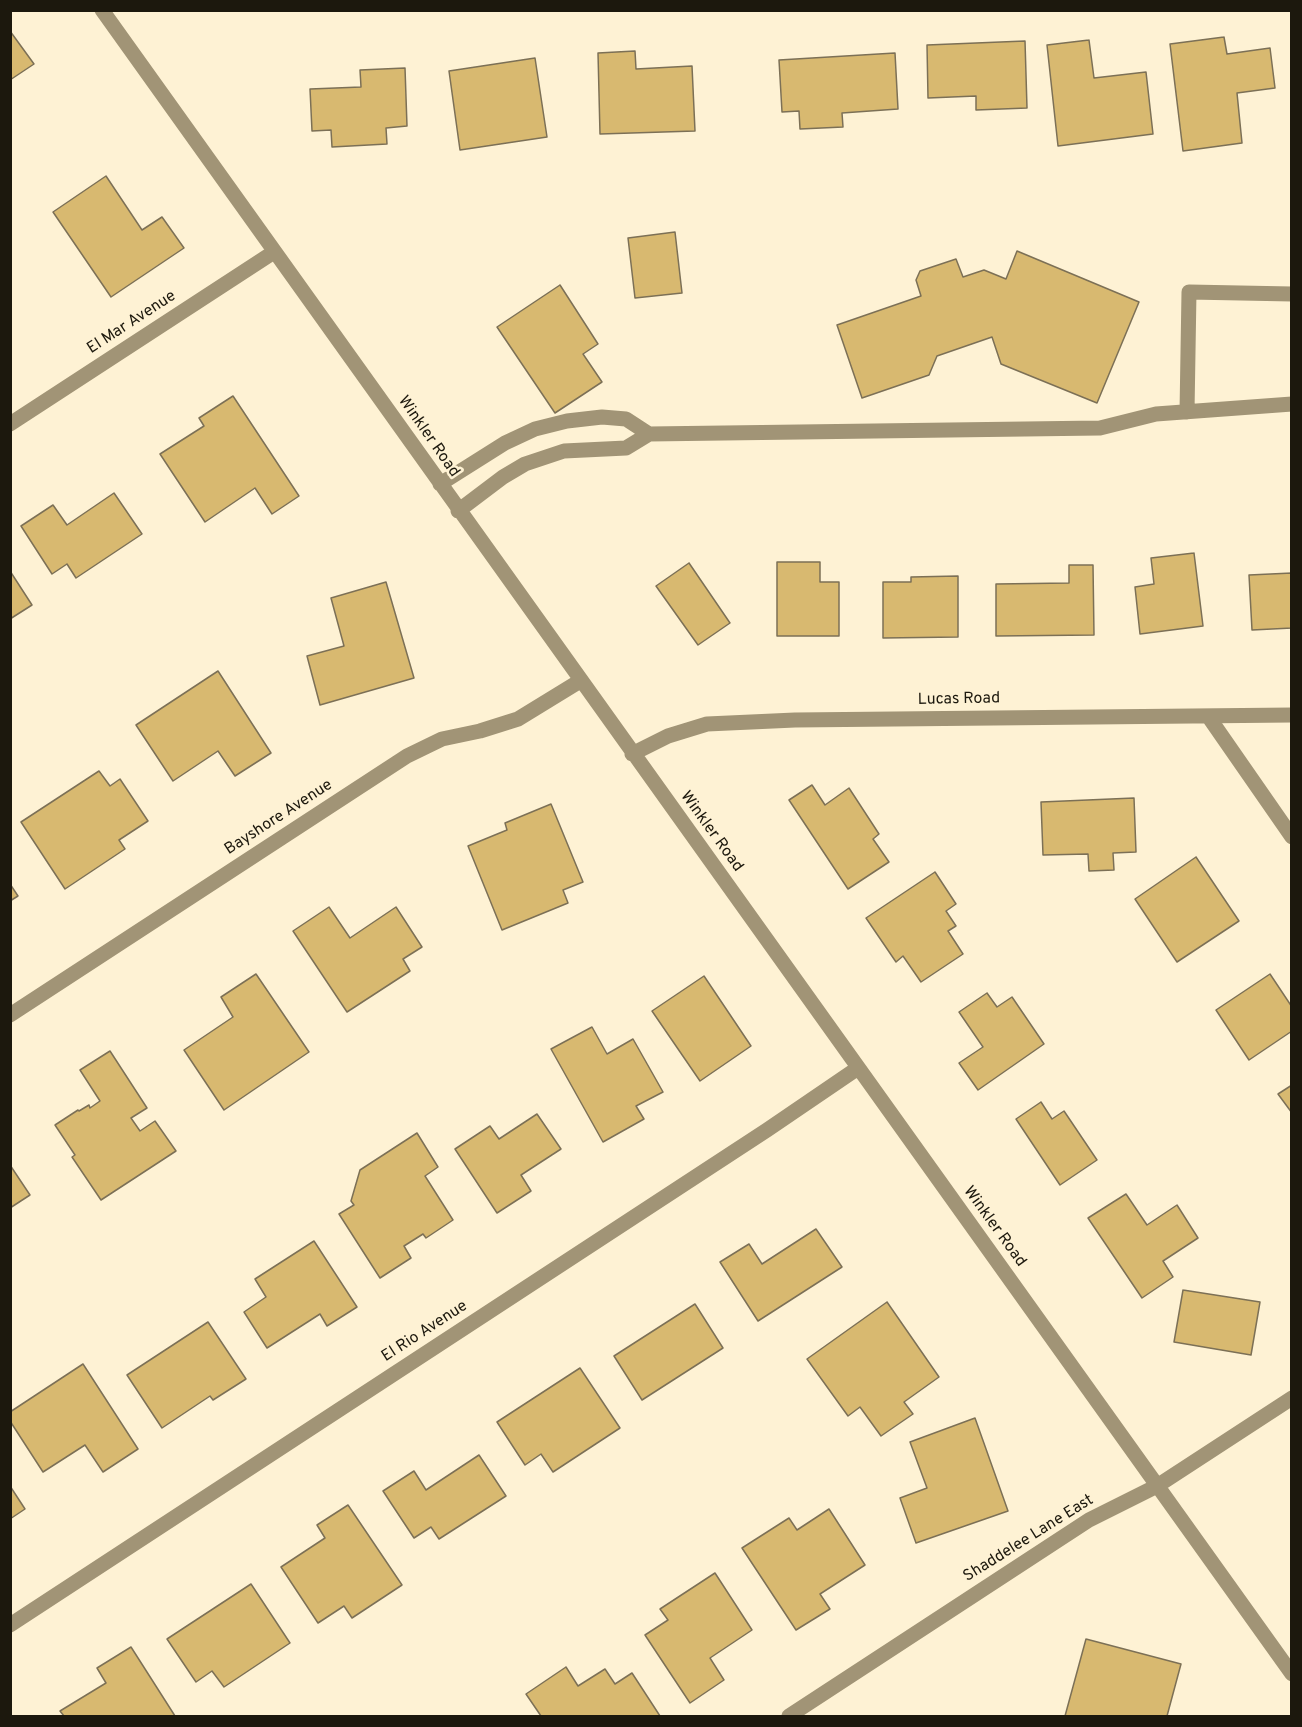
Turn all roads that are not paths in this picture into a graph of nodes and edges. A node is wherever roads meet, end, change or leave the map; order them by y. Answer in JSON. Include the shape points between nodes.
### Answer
{"nodes":[{"id":1,"x":102,"y":10,"type":"edge"},
{"id":2,"x":274,"y":252,"type":"junction"},
{"id":3,"x":1292,"y":294,"type":"edge"},
{"id":4,"x":1292,"y":404,"type":"edge"},
{"id":5,"x":1187,"y":412,"type":"junction"},
{"id":6,"x":10,"y":424,"type":"edge"},
{"id":7,"x":649,"y":434,"type":"junction"},
{"id":8,"x":440,"y":484,"type":"junction"},
{"id":9,"x":458,"y":511,"type":"junction"},
{"id":10,"x":580,"y":681,"type":"junction"},
{"id":11,"x":1292,"y":715,"type":"edge"},
{"id":12,"x":1208,"y":716,"type":"junction"},
{"id":13,"x":632,"y":754,"type":"junction"},
{"id":14,"x":1292,"y":837,"type":"edge"},
{"id":15,"x":10,"y":1015,"type":"edge"},
{"id":16,"x":858,"y":1068,"type":"junction"},
{"id":17,"x":1292,"y":1398,"type":"edge"},
{"id":18,"x":1157,"y":1486,"type":"junction"},
{"id":19,"x":10,"y":1624,"type":"edge"},
{"id":20,"x":1292,"y":1674,"type":"edge"},
{"id":21,"x":789,"y":1716,"type":"edge"}],
"edges":[{"from":1,"to":2,"type":"street","name":"Winkler Road"},
{"from":2,"to":6,"type":"street","name":"El Mar Avenue"},
{"from":2,"to":8,"type":"street","name":"Winkler Road"},
{"from":3,"to":5,"type":"street","via":[[1189,292]]},
{"from":4,"to":5,"type":"street"},
{"from":5,"to":7,"type":"street","via":[[1156,414],[1100,428]]},
{"from":7,"to":8,"type":"street","via":[[626,419],[567,421],[505,442]]},
{"from":7,"to":9,"type":"street","via":[[626,448],[564,451],[525,464]]},
{"from":8,"to":9,"type":"street","name":"Winkler Road"},
{"from":9,"to":10,"type":"street","name":"Winkler Road"},
{"from":10,"to":13,"type":"street","name":"Winkler Road"},
{"from":10,"to":15,"type":"street","name":"Bayshore Avenue","via":[[518,719],[442,739],[407,756]]},
{"from":11,"to":12,"type":"street","name":"Lucas Road"},
{"from":12,"to":13,"type":"street","name":"Lucas Road","via":[[707,724],[668,736]]},
{"from":12,"to":14,"type":"street"},
{"from":13,"to":16,"type":"street","name":"Winkler Road"},
{"from":16,"to":18,"type":"street","name":"Winkler Road"},
{"from":16,"to":19,"type":"street","name":"El Rio Avenue"},
{"from":17,"to":18,"type":"street","name":"Shaddelee Lane East"},
{"from":18,"to":20,"type":"street","name":"Winkler Road"},
{"from":18,"to":21,"type":"street","name":"Shaddelee Lane East","via":[[1089,1520]]}]}
